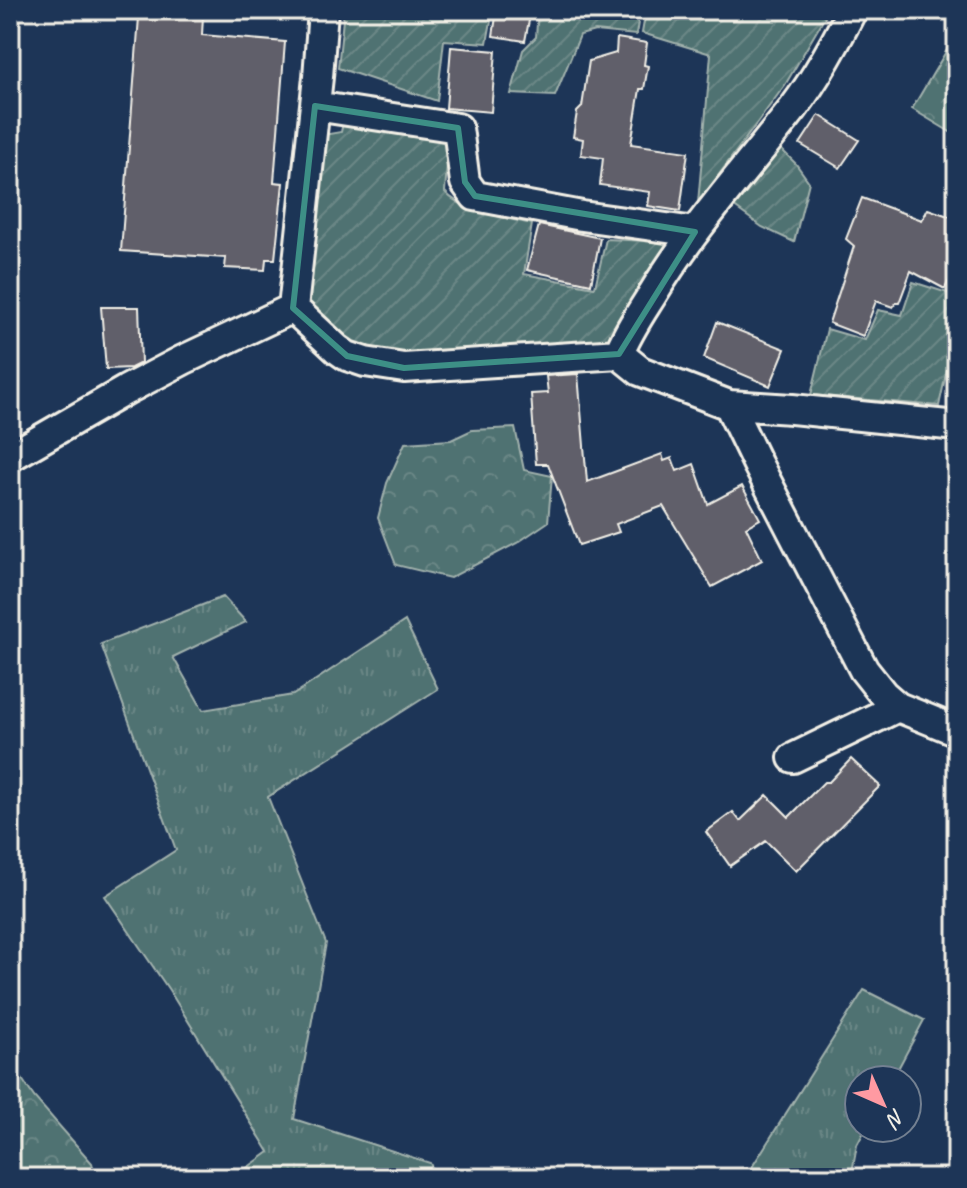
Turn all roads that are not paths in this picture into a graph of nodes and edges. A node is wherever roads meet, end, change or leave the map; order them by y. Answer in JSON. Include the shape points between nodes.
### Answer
{"nodes":[{"id":1,"x":323,"y":10,"type":"edge"},
{"id":2,"x":852,"y":10,"type":"edge"},
{"id":3,"x":315,"y":106,"type":"junction"},
{"id":4,"x":695,"y":232,"type":"junction"},
{"id":5,"x":293,"y":308,"type":"junction"},
{"id":6,"x":619,"y":354,"type":"junction"},
{"id":7,"x":729,"y":405,"type":"junction"},
{"id":8,"x":957,"y":426,"type":"edge"},
{"id":9,"x":10,"y":457,"type":"edge"},
{"id":10,"x":898,"y":707,"type":"junction"},
{"id":11,"x":957,"y":731,"type":"edge"},
{"id":12,"x":793,"y":758,"type":"dead end"}],
"edges":[{"from":1,"to":3,"type":"street"},
{"from":2,"to":4,"type":"street","via":[[786,118]]},
{"from":3,"to":4,"type":"street","via":[[458,128],[465,182],[475,196]]},
{"from":3,"to":5,"type":"street"},
{"from":4,"to":6,"type":"street"},
{"from":5,"to":6,"type":"street","via":[[347,356],[404,368]]},
{"from":5,"to":9,"type":"street","via":[[126,390]]},
{"from":6,"to":7,"type":"street","via":[[640,371]]},
{"from":7,"to":8,"type":"street"},
{"from":7,"to":10,"type":"street","via":[[864,670]]},
{"from":10,"to":11,"type":"street"},
{"from":10,"to":12,"type":"street"}]}
